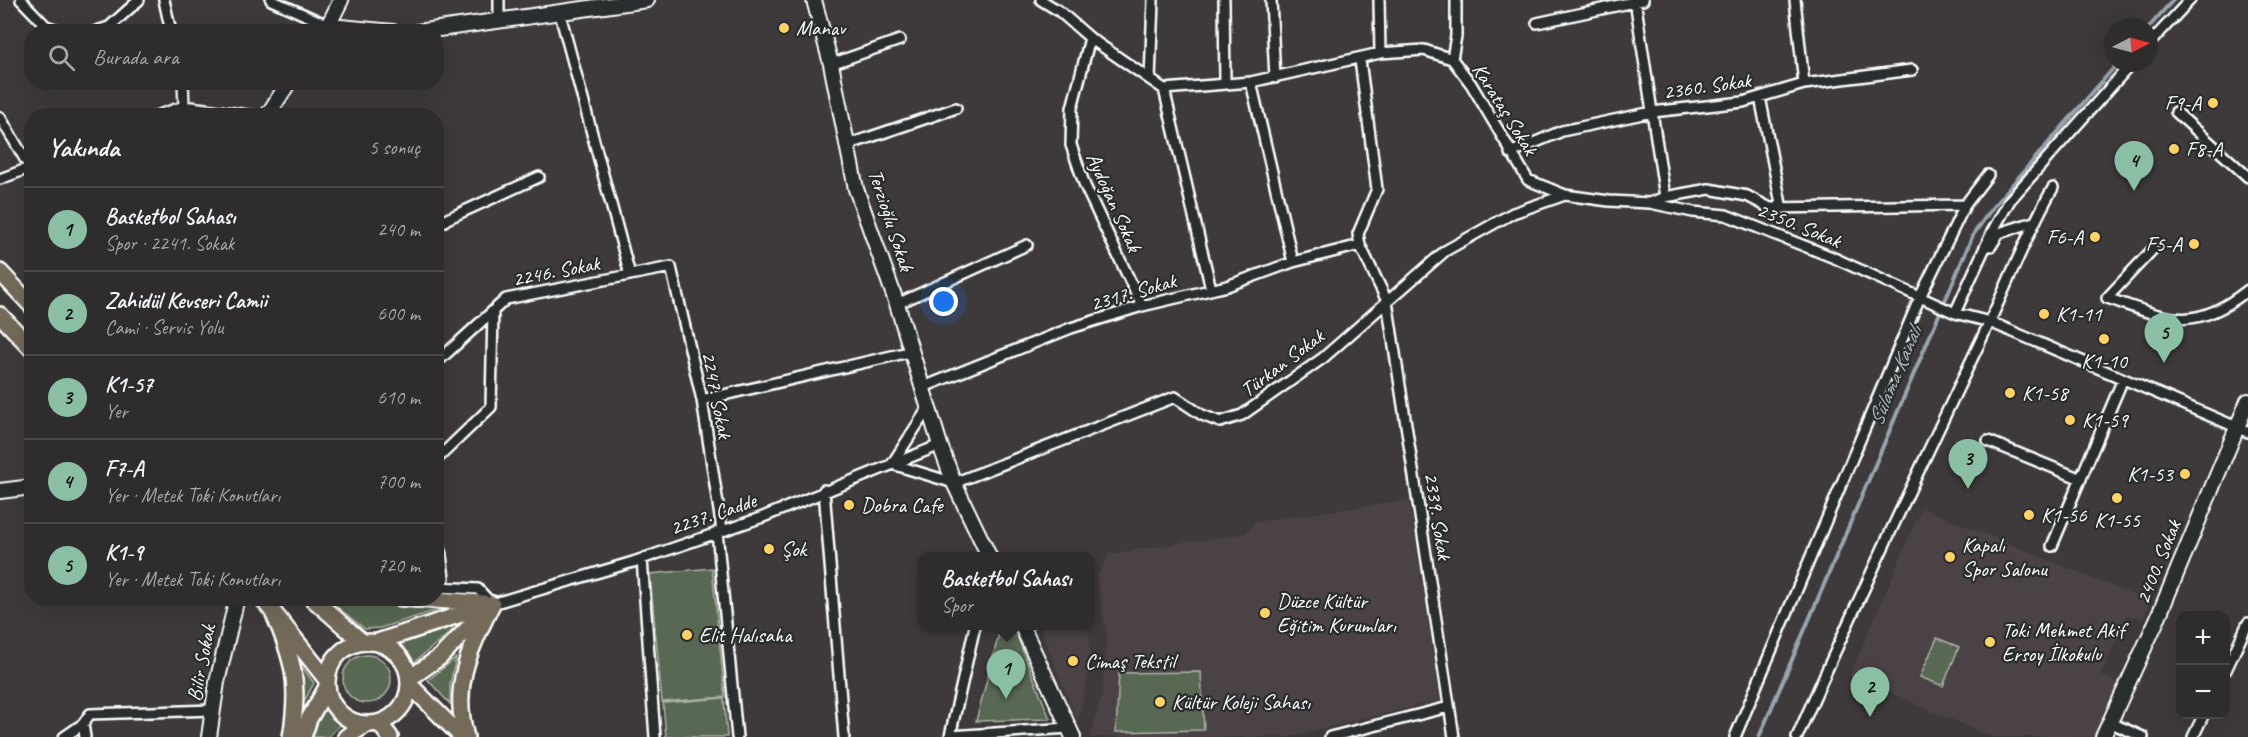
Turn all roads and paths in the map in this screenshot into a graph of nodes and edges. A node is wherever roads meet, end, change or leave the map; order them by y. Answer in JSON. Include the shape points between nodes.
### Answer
{"nodes":[{"id":1,"x":21,"y":0,"type":"edge"},
{"id":2,"x":139,"y":0,"type":"edge"},
{"id":3,"x":164,"y":0,"type":"edge"},
{"id":4,"x":271,"y":0,"type":"edge"},
{"id":5,"x":341,"y":0,"type":"edge"},
{"id":6,"x":499,"y":0,"type":"edge"},
{"id":7,"x":647,"y":0,"type":"edge"},
{"id":8,"x":814,"y":0,"type":"edge"},
{"id":9,"x":1041,"y":0,"type":"edge"},
{"id":10,"x":1153,"y":0,"type":"edge"},
{"id":11,"x":1224,"y":0,"type":"edge"},
{"id":12,"x":1271,"y":0,"type":"edge"},
{"id":13,"x":1379,"y":0,"type":"edge"},
{"id":14,"x":1456,"y":0,"type":"edge"},
{"id":15,"x":1795,"y":0,"type":"edge"},
{"id":16,"x":2190,"y":0,"type":"edge"},
{"id":17,"x":1637,"y":1,"type":"edge"},
{"id":18,"x":615,"y":2,"type":"edge"},
{"id":19,"x":560,"y":14,"type":"junction"},
{"id":20,"x":499,"y":20,"type":"junction"},
{"id":21,"x":1538,"y":23,"type":"dead end"},
{"id":22,"x":44,"y":24,"type":"edge"},
{"id":23,"x":112,"y":24,"type":"edge"},
{"id":24,"x":169,"y":24,"type":"edge"},
{"id":25,"x":319,"y":24,"type":"edge"},
{"id":26,"x":329,"y":24,"type":"edge"},
{"id":27,"x":444,"y":28,"type":"edge"},
{"id":28,"x":2158,"y":34,"type":"edge"},
{"id":29,"x":1090,"y":38,"type":"junction"},
{"id":30,"x":900,"y":40,"type":"dead end"},
{"id":31,"x":1380,"y":53,"type":"junction"},
{"id":32,"x":1452,"y":59,"type":"junction"},
{"id":33,"x":1360,"y":60,"type":"junction"},
{"id":34,"x":831,"y":64,"type":"junction"},
{"id":35,"x":1912,"y":70,"type":"dead end"},
{"id":36,"x":2124,"y":72,"type":"edge"},
{"id":37,"x":1275,"y":78,"type":"junction"},
{"id":38,"x":1150,"y":79,"type":"junction"},
{"id":39,"x":1251,"y":82,"type":"junction"},
{"id":40,"x":1225,"y":83,"type":"junction"},
{"id":41,"x":1804,"y":84,"type":"junction"},
{"id":42,"x":1164,"y":89,"type":"junction"},
{"id":43,"x":183,"y":90,"type":"edge"},
{"id":44,"x":284,"y":90,"type":"edge"},
{"id":45,"x":1760,"y":97,"type":"junction"},
{"id":46,"x":184,"y":106,"type":"junction"},
{"id":47,"x":178,"y":108,"type":"edge"},
{"id":48,"x":198,"y":108,"type":"edge"},
{"id":49,"x":272,"y":108,"type":"edge"},
{"id":50,"x":956,"y":108,"type":"dead end"},
{"id":51,"x":1652,"y":112,"type":"junction"},
{"id":52,"x":2176,"y":112,"type":"dead end"},
{"id":53,"x":0,"y":117,"type":"edge"},
{"id":54,"x":847,"y":144,"type":"junction"},
{"id":55,"x":1510,"y":153,"type":"junction"},
{"id":56,"x":24,"y":156,"type":"edge"},
{"id":57,"x":24,"y":170,"type":"edge"},
{"id":58,"x":1988,"y":175,"type":"dead end"},
{"id":59,"x":539,"y":177,"type":"dead end"},
{"id":60,"x":2248,"y":177,"type":"edge"},
{"id":61,"x":0,"y":179,"type":"edge"},
{"id":62,"x":2053,"y":188,"type":"dead end"},
{"id":63,"x":1565,"y":195,"type":"junction"},
{"id":64,"x":1665,"y":197,"type":"junction"},
{"id":65,"x":1650,"y":203,"type":"junction"},
{"id":66,"x":1965,"y":205,"type":"junction"},
{"id":67,"x":1782,"y":208,"type":"junction"},
{"id":68,"x":444,"y":221,"type":"edge"},
{"id":69,"x":2034,"y":222,"type":"junction"},
{"id":70,"x":1027,"y":245,"type":"dead end"},
{"id":71,"x":1360,"y":245,"type":"junction"},
{"id":72,"x":2153,"y":249,"type":"dead end"},
{"id":73,"x":1293,"y":262,"type":"junction"},
{"id":74,"x":671,"y":267,"type":"joint"},
{"id":75,"x":0,"y":272,"type":"edge"},
{"id":76,"x":630,"y":274,"type":"junction"},
{"id":77,"x":1211,"y":289,"type":"junction"},
{"id":78,"x":2248,"y":290,"type":"edge"},
{"id":79,"x":24,"y":296,"type":"edge"},
{"id":80,"x":1924,"y":299,"type":"junction"},
{"id":81,"x":1387,"y":301,"type":"junction"},
{"id":82,"x":897,"y":304,"type":"junction"},
{"id":83,"x":1142,"y":306,"type":"junction"},
{"id":84,"x":493,"y":311,"type":"junction"},
{"id":85,"x":1957,"y":313,"type":"junction"},
{"id":86,"x":0,"y":315,"type":"edge"},
{"id":87,"x":1990,"y":322,"type":"junction"},
{"id":88,"x":24,"y":340,"type":"edge"},
{"id":89,"x":909,"y":352,"type":"junction"},
{"id":90,"x":444,"y":356,"type":"edge"},
{"id":91,"x":2123,"y":379,"type":"junction"},
{"id":92,"x":921,"y":388,"type":"junction"},
{"id":93,"x":702,"y":400,"type":"junction"},
{"id":94,"x":2248,"y":400,"type":"edge"},
{"id":95,"x":928,"y":408,"type":"junction"},
{"id":96,"x":2242,"y":429,"type":"edge"},
{"id":97,"x":1988,"y":441,"type":"dead end"},
{"id":98,"x":940,"y":445,"type":"junction"},
{"id":99,"x":444,"y":452,"type":"edge"},
{"id":100,"x":892,"y":464,"type":"junction"},
{"id":101,"x":2080,"y":479,"type":"junction"},
{"id":102,"x":954,"y":483,"type":"junction"},
{"id":103,"x":24,"y":488,"type":"edge"},
{"id":104,"x":824,"y":490,"type":"junction"},
{"id":105,"x":0,"y":491,"type":"edge"},
{"id":106,"x":720,"y":531,"type":"junction"},
{"id":107,"x":2052,"y":546,"type":"dead end"},
{"id":108,"x":987,"y":552,"type":"edge"},
{"id":109,"x":642,"y":559,"type":"junction"},
{"id":110,"x":444,"y":587,"type":"edge"},
{"id":111,"x":444,"y":601,"type":"edge"},
{"id":112,"x":492,"y":604,"type":"junction"},
{"id":113,"x":234,"y":606,"type":"edge"},
{"id":114,"x":268,"y":606,"type":"edge"},
{"id":115,"x":321,"y":606,"type":"edge"},
{"id":116,"x":273,"y":612,"type":"junction"},
{"id":117,"x":2248,"y":623,"type":"edge"},
{"id":118,"x":974,"y":630,"type":"edge"},
{"id":119,"x":1024,"y":630,"type":"edge"},
{"id":120,"x":361,"y":641,"type":"junction"},
{"id":121,"x":377,"y":642,"type":"junction"},
{"id":122,"x":2228,"y":665,"type":"edge"},
{"id":123,"x":410,"y":682,"type":"junction"},
{"id":124,"x":327,"y":683,"type":"junction"},
{"id":125,"x":1449,"y":707,"type":"junction"},
{"id":126,"x":213,"y":710,"type":"junction"},
{"id":127,"x":2202,"y":719,"type":"edge"},
{"id":128,"x":2109,"y":722,"type":"junction"},
{"id":129,"x":373,"y":723,"type":"junction"},
{"id":130,"x":83,"y":724,"type":"junction"},
{"id":131,"x":1071,"y":732,"type":"edge"},
{"id":132,"x":964,"y":736,"type":"edge"},
{"id":133,"x":64,"y":737,"type":"edge"},
{"id":134,"x":85,"y":737,"type":"edge"},
{"id":135,"x":208,"y":737,"type":"edge"},
{"id":136,"x":291,"y":737,"type":"edge"},
{"id":137,"x":303,"y":737,"type":"edge"},
{"id":138,"x":346,"y":737,"type":"edge"},
{"id":139,"x":390,"y":737,"type":"edge"},
{"id":140,"x":464,"y":737,"type":"edge"},
{"id":141,"x":655,"y":737,"type":"edge"},
{"id":142,"x":737,"y":737,"type":"edge"},
{"id":143,"x":844,"y":737,"type":"edge"},
{"id":144,"x":948,"y":737,"type":"edge"},
{"id":145,"x":1330,"y":737,"type":"edge"},
{"id":146,"x":1454,"y":737,"type":"edge"},
{"id":147,"x":1735,"y":737,"type":"edge"},
{"id":148,"x":1797,"y":737,"type":"edge"},
{"id":149,"x":2103,"y":737,"type":"edge"},
{"id":150,"x":2143,"y":737,"type":"edge"},
{"id":151,"x":2193,"y":737,"type":"edge"}],
"edges":[{"from":1,"to":22,"type":"street"},
{"from":2,"to":23,"type":"street"},
{"from":3,"to":24,"type":"street"},
{"from":4,"to":25,"type":"street"},
{"from":5,"to":26,"type":"street"},
{"from":6,"to":20,"type":"street"},
{"from":7,"to":18,"type":"street"},
{"from":8,"to":34,"type":"street","name":"Terzioğlu Sokak"},
{"from":9,"to":29,"type":"street"},
{"from":10,"to":38,"type":"street"},
{"from":11,"to":40,"type":"street"},
{"from":12,"to":37,"type":"street"},
{"from":13,"to":31,"type":"street"},
{"from":14,"to":32,"type":"street"},
{"from":15,"to":41,"type":"street"},
{"from":16,"to":28,"type":"street"},
{"from":17,"to":21,"type":"street"},
{"from":17,"to":51,"type":"street"},
{"from":18,"to":19,"type":"street"},
{"from":19,"to":20,"type":"street"},
{"from":19,"to":76,"type":"street"},
{"from":20,"to":27,"type":"street"},
{"from":29,"to":38,"type":"street"},
{"from":29,"to":83,"type":"street","name":"Aydoğan Sokak","via":[[1072,108],[1071,145],[1085,186]]},
{"from":30,"to":34,"type":"street"},
{"from":31,"to":32,"type":"street","name":"Karataş Sokak","via":[[1424,50]]},
{"from":31,"to":33,"type":"street","name":"Karataş Sokak"},
{"from":32,"to":55,"type":"street","name":"Karataş Sokak","via":[[1471,84]]},
{"from":33,"to":37,"type":"street","name":"Karataş Sokak"},
{"from":33,"to":71,"type":"street","via":[[1377,189],[1362,220]]},
{"from":34,"to":54,"type":"street","name":"Terzioğlu Sokak"},
{"from":35,"to":41,"type":"street","name":"2360. Sokak"},
{"from":36,"to":85,"type":"street","via":[[2010,200]]},
{"from":37,"to":39,"type":"street","name":"Karataş Sokak"},
{"from":38,"to":42,"type":"street"},
{"from":39,"to":40,"type":"street","name":"Karataş Sokak"},
{"from":39,"to":73,"type":"street"},
{"from":40,"to":42,"type":"street","name":"Karataş Sokak"},
{"from":41,"to":45,"type":"street","name":"2360. Sokak"},
{"from":42,"to":77,"type":"street"},
{"from":43,"to":46,"type":"street"},
{"from":44,"to":49,"type":"street"},
{"from":45,"to":51,"type":"street","name":"2360. Sokak"},
{"from":45,"to":67,"type":"street"},
{"from":46,"to":47,"type":"street"},
{"from":46,"to":48,"type":"street"},
{"from":50,"to":54,"type":"street"},
{"from":51,"to":55,"type":"street","name":"2360. Sokak","via":[[1562,131]]},
{"from":51,"to":64,"type":"street"},
{"from":52,"to":60,"type":"street"},
{"from":53,"to":56,"type":"street"},
{"from":54,"to":82,"type":"street","name":"Terzioğlu Sokak","via":[[856,189]]},
{"from":55,"to":63,"type":"street","name":"Karataş Sokak","via":[[1528,180]]},
{"from":57,"to":61,"type":"street"},
{"from":58,"to":66,"type":"street"},
{"from":59,"to":68,"type":"street"},
{"from":62,"to":69,"type":"street"},
{"from":63,"to":65,"type":"street","name":"Karataş Sokak"},
{"from":63,"to":81,"type":"street","via":[[1513,213],[1445,251]]},
{"from":64,"to":65,"type":"street","name":"Karataş Sokak"},
{"from":64,"to":67,"type":"street","name":"Karataş Sokak","via":[[1709,189],[1747,196],[1770,208]]},
{"from":65,"to":80,"type":"street","name":"2350. Sokak","via":[[1726,215]]},
{"from":66,"to":67,"type":"street","name":"Karataş Sokak"},
{"from":66,"to":80,"type":"street"},
{"from":69,"to":85,"type":"street","via":[[1999,233]]},
{"from":69,"to":87,"type":"street"},
{"from":70,"to":82,"type":"street"},
{"from":71,"to":73,"type":"street","name":"2317. Sokak"},
{"from":71,"to":81,"type":"street"},
{"from":72,"to":78,"type":"street","via":[[2107,298],[2167,318],[2198,319],[2224,309]]},
{"from":73,"to":77,"type":"street","name":"2317. Sokak"},
{"from":74,"to":76,"type":"street","name":"2246. Sokak"},
{"from":74,"to":93,"type":"street","name":"2247. Sokak"},
{"from":75,"to":79,"type":"main road"},
{"from":76,"to":84,"type":"street","name":"2246. Sokak","via":[[506,298]]},
{"from":77,"to":83,"type":"street","name":"2317. Sokak"},
{"from":80,"to":85,"type":"street","name":"2350. Sokak"},
{"from":80,"to":147,"type":"street"},
{"from":81,"to":102,"type":"street","name":"Türkan Sokak","via":[[1323,357],[1242,416],[1220,422],[1175,397]]},
{"from":81,"to":125,"type":"street","name":"2339. Sokak"},
{"from":82,"to":89,"type":"street","name":"Terzioğlu Sokak"},
{"from":83,"to":92,"type":"street","name":"2317. Sokak","via":[[1071,328]]},
{"from":84,"to":90,"type":"street","name":"2246. Sokak"},
{"from":84,"to":99,"type":"street","via":[[491,407]]},
{"from":85,"to":87,"type":"street","name":"2350. Sokak"},
{"from":86,"to":88,"type":"main road"},
{"from":87,"to":91,"type":"street","name":"2350. Sokak"},
{"from":87,"to":148,"type":"street","via":[[1876,559]]},
{"from":89,"to":92,"type":"street","name":"Terzioğlu Sokak"},
{"from":89,"to":93,"type":"street"},
{"from":91,"to":96,"type":"street","name":"2350. Sokak"},
{"from":91,"to":101,"type":"street"},
{"from":92,"to":95,"type":"street","name":"Terzioğlu Sokak"},
{"from":93,"to":106,"type":"street","name":"2247. Sokak"},
{"from":94,"to":96,"type":"street","name":"2400. Sokak"},
{"from":95,"to":98,"type":"street","name":"Terzioğlu Sokak"},
{"from":95,"to":100,"type":"street"},
{"from":96,"to":128,"type":"street","name":"2400. Sokak"},
{"from":97,"to":101,"type":"street"},
{"from":98,"to":100,"type":"street","name":"2237. Cadde"},
{"from":98,"to":102,"type":"street","name":"Terzioğlu Sokak"},
{"from":100,"to":102,"type":"street"},
{"from":100,"to":104,"type":"street","name":"2237. Cadde"},
{"from":101,"to":107,"type":"street"},
{"from":102,"to":108,"type":"street","name":"Terzioğlu Sokak"},
{"from":103,"to":105,"type":"street"},
{"from":104,"to":106,"type":"street","name":"2237. Cadde"},
{"from":104,"to":143,"type":"street"},
{"from":106,"to":109,"type":"street","name":"2237. Cadde"},
{"from":106,"to":142,"type":"street","name":"2247. Sokak"},
{"from":109,"to":112,"type":"street","name":"2237. Cadde"},
{"from":109,"to":141,"type":"street"},
{"from":110,"to":112,"type":"street","via":[[478,589]]},
{"from":111,"to":112,"type":"main road"},
{"from":112,"to":121,"type":"main road"},
{"from":112,"to":123,"type":"main road"},
{"from":112,"to":140,"type":"main road","via":[[465,661],[461,710]]},
{"from":113,"to":126,"type":"street","name":"Bilir Sokak"},
{"from":114,"to":116,"type":"main road"},
{"from":115,"to":120,"type":"main road"},
{"from":116,"to":124,"type":"main road"},
{"from":116,"to":136,"type":"main road","via":[[295,671],[296,707]]},
{"from":117,"to":122,"type":"street"},
{"from":118,"to":144,"type":"street"},
{"from":119,"to":131,"type":"street"},
{"from":120,"to":121,"type":"main road"},
{"from":120,"to":124,"type":"main road","via":[[336,656]]},
{"from":121,"to":123,"type":"main road","via":[[398,655]]},
{"from":123,"to":129,"type":"main road","via":[[400,708],[391,717]]},
{"from":123,"to":140,"type":"main road"},
{"from":124,"to":129,"type":"main road","via":[[330,698],[344,717]]},
{"from":124,"to":137,"type":"main road"},
{"from":125,"to":145,"type":"street"},
{"from":125,"to":146,"type":"street","name":"2339. Sokak"},
{"from":126,"to":130,"type":"street","via":[[90,714]]},
{"from":126,"to":135,"type":"street","name":"Bilir Sokak"},
{"from":127,"to":151,"type":"street"},
{"from":128,"to":149,"type":"street","name":"2400. Sokak"},
{"from":128,"to":150,"type":"street"},
{"from":129,"to":138,"type":"main road"},
{"from":129,"to":139,"type":"main road"},
{"from":130,"to":133,"type":"street"},
{"from":130,"to":134,"type":"street"},
{"from":131,"to":132,"type":"street"},
{"from":132,"to":144,"type":"street"}]}
